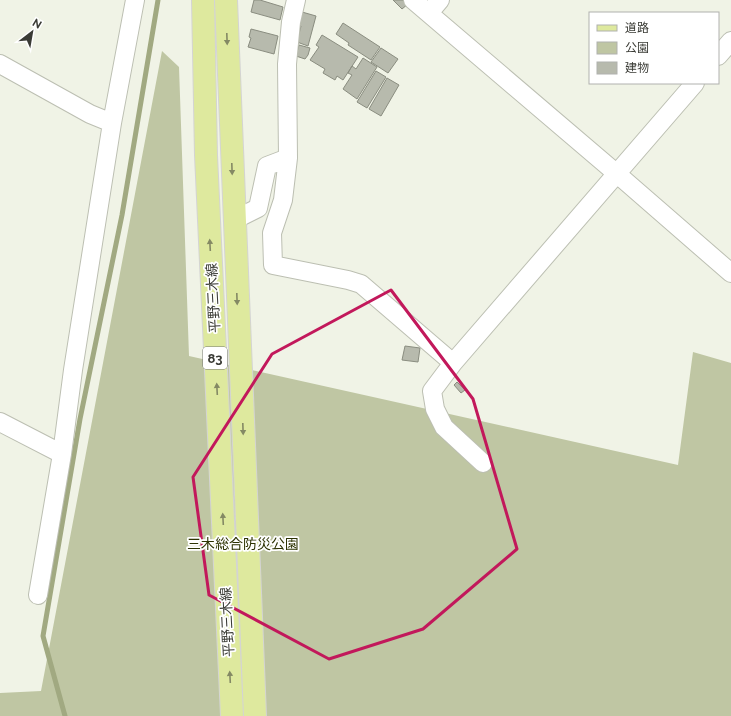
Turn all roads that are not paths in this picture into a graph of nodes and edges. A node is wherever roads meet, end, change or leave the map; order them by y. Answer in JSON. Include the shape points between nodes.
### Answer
{"nodes":[{"id":1,"x":135,"y":0,"type":"edge"},
{"id":2,"x":203,"y":0,"type":"edge"},
{"id":3,"x":226,"y":0,"type":"edge"},
{"id":4,"x":296,"y":0,"type":"edge"},
{"id":5,"x":413,"y":0,"type":"edge"},
{"id":6,"x":434,"y":6,"type":"edge"},
{"id":7,"x":731,"y":41,"type":"edge"},
{"id":8,"x":719,"y":55,"type":"edge"},
{"id":9,"x":0,"y":64,"type":"edge"},
{"id":10,"x":694,"y":84,"type":"edge"},
{"id":11,"x":112,"y":123,"type":"junction"},
{"id":12,"x":288,"y":158,"type":"junction"},
{"id":13,"x":616,"y":173,"type":"junction"},
{"id":14,"x":234,"y":220,"type":"junction"},
{"id":15,"x":731,"y":273,"type":"edge"},
{"id":16,"x":453,"y":363,"type":"junction"},
{"id":17,"x":0,"y":422,"type":"edge"},
{"id":18,"x":62,"y":454,"type":"junction"},
{"id":19,"x":483,"y":463,"type":"dead end"},
{"id":20,"x":38,"y":596,"type":"dead end"},
{"id":21,"x":232,"y":716,"type":"edge"},
{"id":22,"x":255,"y":716,"type":"edge"}],
"edges":[{"from":1,"to":11,"type":"street"},
{"from":21,"to":2,"type":"main road","name":"平野三木線","number":"83","one_way":true,"via":[[206,163]]},
{"from":3,"to":14,"type":"main road","name":"平野三木線","number":"83","one_way":true},
{"from":4,"to":12,"type":"street","via":[[287,64]]},
{"from":5,"to":6,"type":"street"},
{"from":6,"to":13,"type":"street"},
{"from":7,"to":8,"type":"street"},
{"from":9,"to":11,"type":"street","via":[[90,114]]},
{"from":10,"to":13,"type":"street"},
{"from":11,"to":18,"type":"street"},
{"from":12,"to":14,"type":"street","via":[[267,166],[258,208]]},
{"from":12,"to":16,"type":"street","via":[[283,200],[272,233],[273,265],[361,284]]},
{"from":13,"to":15,"type":"street"},
{"from":13,"to":16,"type":"street"},
{"from":14,"to":22,"type":"main road","name":"平野三木線","number":"83","one_way":true},
{"from":16,"to":19,"type":"street","via":[[432,391],[436,409],[444,427]]},
{"from":17,"to":18,"type":"street"},
{"from":18,"to":20,"type":"street"}]}
